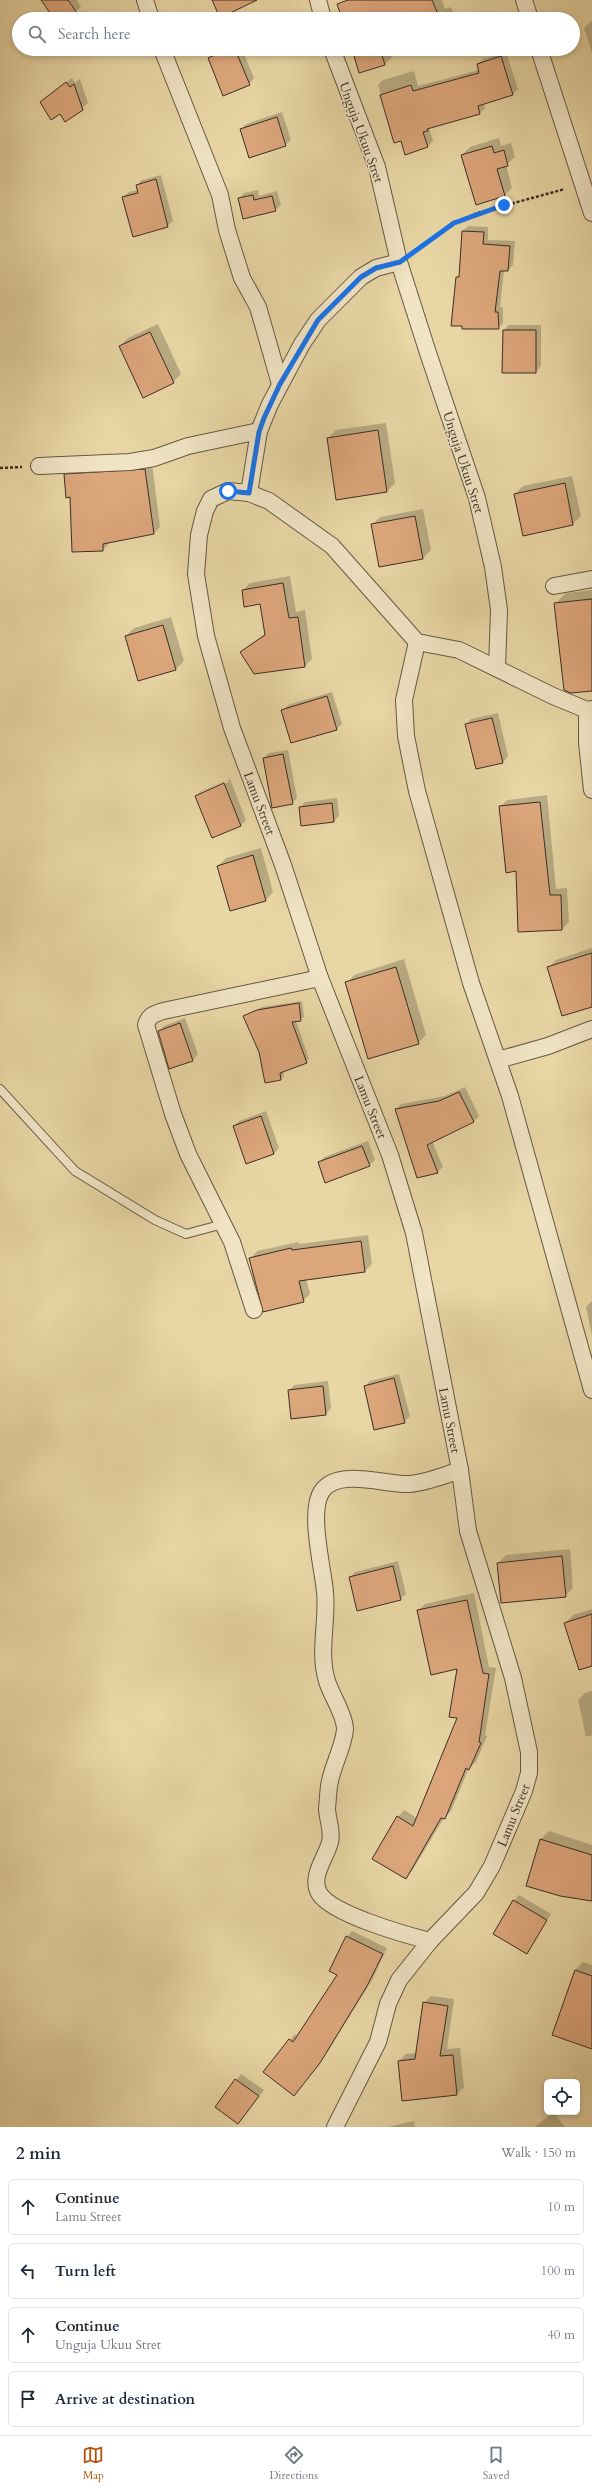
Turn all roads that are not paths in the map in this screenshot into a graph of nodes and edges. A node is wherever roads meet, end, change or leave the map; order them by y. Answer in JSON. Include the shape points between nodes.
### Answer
{"nodes":[{"id":1,"x":145,"y":0,"type":"edge"},
{"id":2,"x":318,"y":0,"type":"edge"},
{"id":3,"x":524,"y":0,"type":"edge"},
{"id":4,"x":149,"y":12,"type":"edge"},
{"id":5,"x":321,"y":12,"type":"edge"},
{"id":6,"x":528,"y":12,"type":"edge"},
{"id":7,"x":165,"y":56,"type":"edge"},
{"id":8,"x":335,"y":56,"type":"edge"},
{"id":9,"x":541,"y":56,"type":"edge"},
{"id":10,"x":592,"y":213,"type":"edge"},
{"id":11,"x":400,"y":262,"type":"junction"},
{"id":12,"x":280,"y":384,"type":"junction"},
{"id":13,"x":259,"y":432,"type":"junction"},
{"id":14,"x":39,"y":466,"type":"road end"},
{"id":15,"x":249,"y":493,"type":"junction"},
{"id":16,"x":592,"y":579,"type":"edge"},
{"id":17,"x":554,"y":586,"type":"dead end"},
{"id":18,"x":417,"y":642,"type":"junction"},
{"id":19,"x":497,"y":668,"type":"junction"},
{"id":20,"x":589,"y":709,"type":"edge"},
{"id":21,"x":592,"y":790,"type":"edge"},
{"id":22,"x":320,"y":978,"type":"junction"},
{"id":23,"x":592,"y":1029,"type":"edge"},
{"id":24,"x":498,"y":1060,"type":"junction"},
{"id":25,"x":0,"y":1089,"type":"edge"},
{"id":26,"x":224,"y":1224,"type":"junction"},
{"id":27,"x":254,"y":1310,"type":"dead end"},
{"id":28,"x":592,"y":1390,"type":"edge"},
{"id":29,"x":460,"y":1470,"type":"junction"},
{"id":30,"x":430,"y":1941,"type":"junction"},
{"id":31,"x":335,"y":2127,"type":"edge"}],
"edges":[{"from":1,"to":4,"type":"street"},
{"from":2,"to":5,"type":"street"},
{"from":3,"to":6,"type":"street"},
{"from":7,"to":12,"type":"street","via":[[220,195],[227,230],[242,278],[258,307]]},
{"from":8,"to":11,"type":"street","name":"Unguja Ukuu Stret","via":[[377,167]]},
{"from":9,"to":10,"type":"street"},
{"from":11,"to":12,"type":"street","via":[[376,268],[361,277],[318,320]]},
{"from":11,"to":19,"type":"street","name":"Unguja Ukuu Stret","via":[[477,498],[493,567],[499,610]]},
{"from":12,"to":13,"type":"street"},
{"from":13,"to":14,"type":"street","via":[[188,446],[154,458],[130,462]]},
{"from":13,"to":15,"type":"street"},
{"from":15,"to":18,"type":"street","name":"Lamu Street","via":[[269,501],[332,546]]},
{"from":15,"to":22,"type":"street","name":"Lamu Street","via":[[228,491],[211,499],[199,535],[196,574],[206,636],[232,728],[283,865]]},
{"from":16,"to":17,"type":"street"},
{"from":18,"to":19,"type":"street","via":[[459,650]]},
{"from":18,"to":24,"type":"street","via":[[404,700],[406,736],[417,791],[471,983]]},
{"from":19,"to":20,"type":"street","via":[[553,696]]},
{"from":20,"to":21,"type":"street","via":[[587,743]]},
{"from":22,"to":26,"type":"street","via":[[201,1001],[163,1011],[148,1019],[146,1025],[172,1114],[188,1154]]},
{"from":22,"to":29,"type":"street","name":"Lamu Street","via":[[390,1155],[414,1233]]},
{"from":23,"to":24,"type":"street","via":[[548,1046]]},
{"from":24,"to":28,"type":"street"},
{"from":25,"to":26,"type":"lane","via":[[75,1171],[155,1220],[186,1234]]},
{"from":26,"to":27,"type":"street"},
{"from":29,"to":30,"type":"street","name":"Lamu Street","via":[[468,1531],[513,1678],[529,1752],[529,1773],[502,1843],[476,1893]]},
{"from":29,"to":30,"type":"street","via":[[427,1481],[408,1484],[356,1478],[341,1481],[328,1485],[321,1492],[317,1506],[318,1540],[325,1592],[326,1680],[345,1728],[330,1782],[327,1810],[331,1836],[326,1856],[319,1866],[316,1882],[319,1893],[329,1903],[389,1930]]},
{"from":30,"to":31,"type":"street","name":"Lamu Street","via":[[399,1980],[388,2004],[378,2042]]}]}
